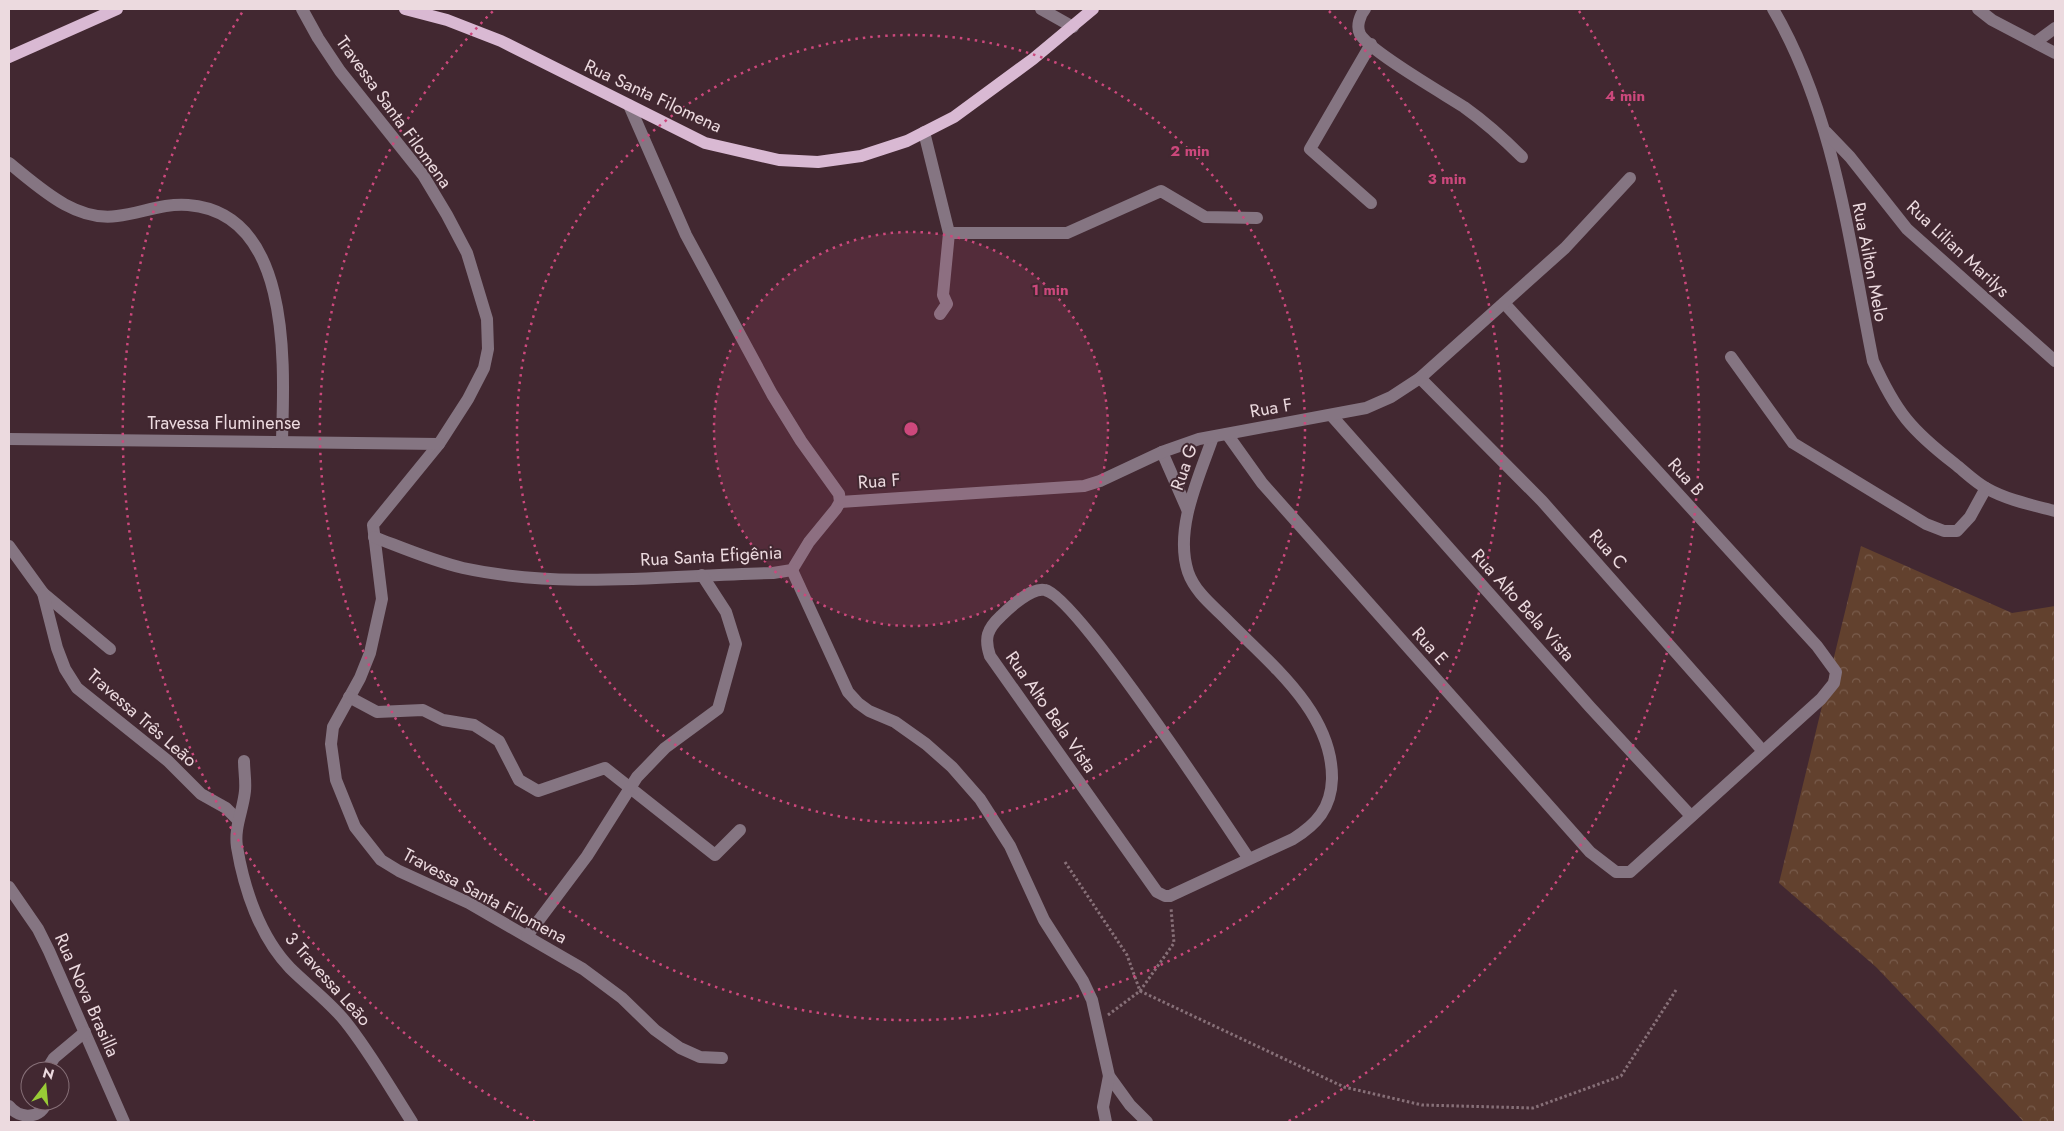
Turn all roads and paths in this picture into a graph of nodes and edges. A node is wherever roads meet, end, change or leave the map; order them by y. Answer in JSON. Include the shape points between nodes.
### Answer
{"nodes":[{"id":1,"x":302,"y":9,"type":"edge"},
{"id":2,"x":405,"y":9,"type":"edge"},
{"id":3,"x":1041,"y":9,"type":"edge"},
{"id":4,"x":1093,"y":9,"type":"edge"},
{"id":5,"x":1773,"y":9,"type":"edge"},
{"id":6,"x":1978,"y":9,"type":"edge"},
{"id":7,"x":111,"y":10,"type":"edge"},
{"id":8,"x":1362,"y":10,"type":"edge"},
{"id":9,"x":1073,"y":27,"type":"junction"},
{"id":10,"x":2055,"y":28,"type":"edge"},
{"id":11,"x":2036,"y":42,"type":"junction"},
{"id":12,"x":1371,"y":44,"type":"junction"},
{"id":13,"x":2055,"y":53,"type":"edge"},
{"id":14,"x":9,"y":58,"type":"edge"},
{"id":15,"x":628,"y":105,"type":"junction"},
{"id":16,"x":924,"y":132,"type":"junction"},
{"id":17,"x":1826,"y":132,"type":"junction"},
{"id":18,"x":1522,"y":157,"type":"dead end"},
{"id":19,"x":9,"y":162,"type":"edge"},
{"id":20,"x":1630,"y":178,"type":"dead end"},
{"id":21,"x":1371,"y":202,"type":"dead end"},
{"id":22,"x":1257,"y":218,"type":"dead end"},
{"id":23,"x":949,"y":233,"type":"junction"},
{"id":24,"x":1504,"y":303,"type":"junction"},
{"id":25,"x":940,"y":314,"type":"dead end"},
{"id":26,"x":1731,"y":357,"type":"dead end"},
{"id":27,"x":2055,"y":361,"type":"edge"},
{"id":28,"x":1420,"y":378,"type":"junction"},
{"id":29,"x":1330,"y":416,"type":"junction"},
{"id":30,"x":1227,"y":434,"type":"junction"},
{"id":31,"x":1213,"y":437,"type":"junction"},
{"id":32,"x":9,"y":439,"type":"edge"},
{"id":33,"x":282,"y":440,"type":"junction"},
{"id":34,"x":439,"y":444,"type":"junction"},
{"id":35,"x":1162,"y":452,"type":"junction"},
{"id":36,"x":1986,"y":488,"type":"junction"},
{"id":37,"x":840,"y":502,"type":"junction"},
{"id":38,"x":1187,"y":509,"type":"junction"},
{"id":39,"x":2055,"y":512,"type":"edge"},
{"id":40,"x":374,"y":537,"type":"junction"},
{"id":41,"x":9,"y":546,"type":"edge"},
{"id":42,"x":792,"y":570,"type":"junction"},
{"id":43,"x":702,"y":575,"type":"junction"},
{"id":44,"x":43,"y":593,"type":"junction"},
{"id":45,"x":110,"y":649,"type":"dead end"},
{"id":46,"x":349,"y":697,"type":"junction"},
{"id":47,"x":1762,"y":750,"type":"junction"},
{"id":48,"x":244,"y":761,"type":"dead end"},
{"id":49,"x":630,"y":789,"type":"junction"},
{"id":50,"x":1691,"y":816,"type":"junction"},
{"id":51,"x":238,"y":820,"type":"junction"},
{"id":52,"x":740,"y":830,"type":"dead end"},
{"id":53,"x":1249,"y":858,"type":"junction"},
{"id":54,"x":1065,"y":862,"type":"dead end"},
{"id":55,"x":9,"y":887,"type":"edge"},
{"id":56,"x":1170,"y":896,"type":"junction"},
{"id":57,"x":527,"y":936,"type":"junction"},
{"id":58,"x":1676,"y":990,"type":"dead end"},
{"id":59,"x":1140,"y":991,"type":"junction"},
{"id":60,"x":1098,"y":1023,"type":"junction"},
{"id":61,"x":85,"y":1032,"type":"junction"},
{"id":62,"x":722,"y":1058,"type":"dead end"},
{"id":63,"x":52,"y":1061,"type":"edge"},
{"id":64,"x":1109,"y":1076,"type":"junction"},
{"id":65,"x":9,"y":1106,"type":"edge"},
{"id":66,"x":42,"y":1111,"type":"edge"},
{"id":67,"x":124,"y":1122,"type":"edge"},
{"id":68,"x":412,"y":1122,"type":"edge"},
{"id":69,"x":1106,"y":1122,"type":"edge"},
{"id":70,"x":1147,"y":1122,"type":"edge"}],
"edges":[{"from":1,"to":34,"type":"street","name":"Travessa Santa Filomena","via":[[340,71],[423,175],[467,253],[479,286],[487,318],[488,349],[484,368]]},
{"from":2,"to":15,"type":"main road","name":"Rua Santa Filomena","via":[[447,20],[501,41]]},
{"from":3,"to":9,"type":"street"},
{"from":4,"to":9,"type":"main road","name":"Rua Santa Filomena"},
{"from":5,"to":17,"type":"street","name":"Rua Ailton Melo","via":[[1798,56]]},
{"from":6,"to":11,"type":"street","via":[[1992,20]]},
{"from":7,"to":14,"type":"main road"},
{"from":8,"to":12,"type":"street","via":[[1360,34]]},
{"from":9,"to":16,"type":"main road","name":"Rua Santa Filomena","via":[[954,117]]},
{"from":10,"to":11,"type":"street"},
{"from":11,"to":13,"type":"street"},
{"from":12,"to":18,"type":"street","via":[[1494,130]]},
{"from":12,"to":21,"type":"street","via":[[1310,149]]},
{"from":15,"to":16,"type":"main road","name":"Rua Santa Filomena","via":[[705,143],[780,160],[818,162],[861,156]]},
{"from":15,"to":37,"type":"street","via":[[686,235],[772,394],[839,494]]},
{"from":16,"to":23,"type":"street"},
{"from":17,"to":27,"type":"street","name":"Rua Lilian Marilys","via":[[1907,229]]},
{"from":17,"to":36,"type":"street","name":"Rua Ailton Melo","via":[[1873,360],[1880,376],[1898,411],[1922,438]]},
{"from":19,"to":33,"type":"street","via":[[62,203],[96,216],[116,217],[166,205],[188,205],[203,207],[238,226],[254,244],[272,283],[279,310],[284,372]]},
{"from":20,"to":24,"type":"street","name":"Rua F","via":[[1565,248]]},
{"from":22,"to":23,"type":"street","via":[[1205,217],[1161,191],[1067,233]]},
{"from":23,"to":25,"type":"street","via":[[943,295],[947,304]]},
{"from":24,"to":28,"type":"street","name":"Rua F"},
{"from":24,"to":47,"type":"street","name":"Rua B","via":[[1823,653],[1836,672],[1831,689]]},
{"from":26,"to":36,"type":"street","via":[[1793,443],[1926,524],[1944,531],[1957,531],[1970,517]]},
{"from":28,"to":29,"type":"street","name":"Rua F","via":[[1391,397]]},
{"from":28,"to":47,"type":"street","name":"Rua C","via":[[1542,501]]},
{"from":29,"to":30,"type":"street","name":"Rua F"},
{"from":29,"to":50,"type":"street","name":"Rua Alto Bela Vista"},
{"from":30,"to":31,"type":"street","name":"Rua F"},
{"from":30,"to":50,"type":"street","name":"Rua E","via":[[1262,483],[1590,852],[1616,872],[1630,872]]},
{"from":31,"to":35,"type":"street","name":"Rua F"},
{"from":31,"to":38,"type":"street","name":"Rua G"},
{"from":32,"to":33,"type":"street","name":"Travessa Fluminense"},
{"from":33,"to":34,"type":"street","name":"Travessa Fluminense"},
{"from":34,"to":40,"type":"street","name":"Travessa Santa Filomena","via":[[377,520],[372,529]]},
{"from":35,"to":37,"type":"street","name":"Rua F","via":[[1084,486]]},
{"from":35,"to":38,"type":"street"},
{"from":36,"to":39,"type":"street","name":"Rua Ailton Melo"},
{"from":37,"to":42,"type":"street","name":"Rua Santa Efigênia"},
{"from":38,"to":53,"type":"street","via":[[1185,551],[1192,582],[1303,701],[1320,725],[1329,751],[1332,785],[1328,802],[1312,828]]},
{"from":40,"to":43,"type":"street","name":"Rua Santa Efigênia","via":[[447,564],[513,575],[589,579]]},
{"from":40,"to":46,"type":"street","name":"Travessa Santa Filomena","via":[[382,599],[370,653]]},
{"from":41,"to":44,"type":"street"},
{"from":42,"to":43,"type":"street","name":"Rua Santa Efigênia"},
{"from":42,"to":60,"type":"street","via":[[848,692],[858,703],[895,722],[926,744],[980,799],[1010,846],[1044,920],[1083,981]]},
{"from":43,"to":49,"type":"street","via":[[726,612],[736,644],[718,709],[665,748]]},
{"from":44,"to":45,"type":"street"},
{"from":44,"to":51,"type":"street","name":"Travessa Três Leão","via":[[57,648],[77,688],[168,761],[202,794],[226,808]]},
{"from":46,"to":49,"type":"street","via":[[377,712],[423,710],[443,720],[474,725],[499,741],[520,780],[538,791],[605,768]]},
{"from":46,"to":57,"type":"street","name":"Travessa Santa Filomena","via":[[333,727],[332,757],[336,780],[346,805],[368,846],[381,860],[399,871],[469,903]]},
{"from":47,"to":50,"type":"street"},
{"from":48,"to":51,"type":"street","name":"3 Travessa Leão","via":[[245,793]]},
{"from":49,"to":52,"type":"street","via":[[715,855]]},
{"from":49,"to":57,"type":"street","via":[[563,890]]},
{"from":51,"to":68,"type":"street","name":"3 Travessa Leão","via":[[237,846],[245,883],[272,944],[288,966],[344,1019]]},
{"from":53,"to":56,"type":"street"},
{"from":53,"to":56,"type":"street","name":"Rua Alto Bela Vista","via":[[1162,730],[1076,616],[1049,591],[1035,590],[990,627],[986,638],[990,656],[1157,892]]},
{"from":54,"to":59,"type":"path","via":[[1127,956]]},
{"from":55,"to":61,"type":"street","name":"Rua Nova Brasilla","via":[[38,929]]},
{"from":56,"to":59,"type":"path","via":[[1174,943]]},
{"from":57,"to":62,"type":"street","name":"Travessa Santa Filomena","via":[[583,969],[680,1048],[700,1057]]},
{"from":58,"to":59,"type":"path","via":[[1621,1076],[1533,1108],[1422,1105],[1344,1087]]},
{"from":59,"to":60,"type":"path"},
{"from":60,"to":64,"type":"street"},
{"from":61,"to":63,"type":"street"},
{"from":61,"to":67,"type":"street","name":"Rua Nova Brasilla"},
{"from":64,"to":69,"type":"street","via":[[1103,1107]]},
{"from":64,"to":70,"type":"street","via":[[1130,1106]]},
{"from":65,"to":66,"type":"street","via":[[19,1114],[34,1116]]}]}
